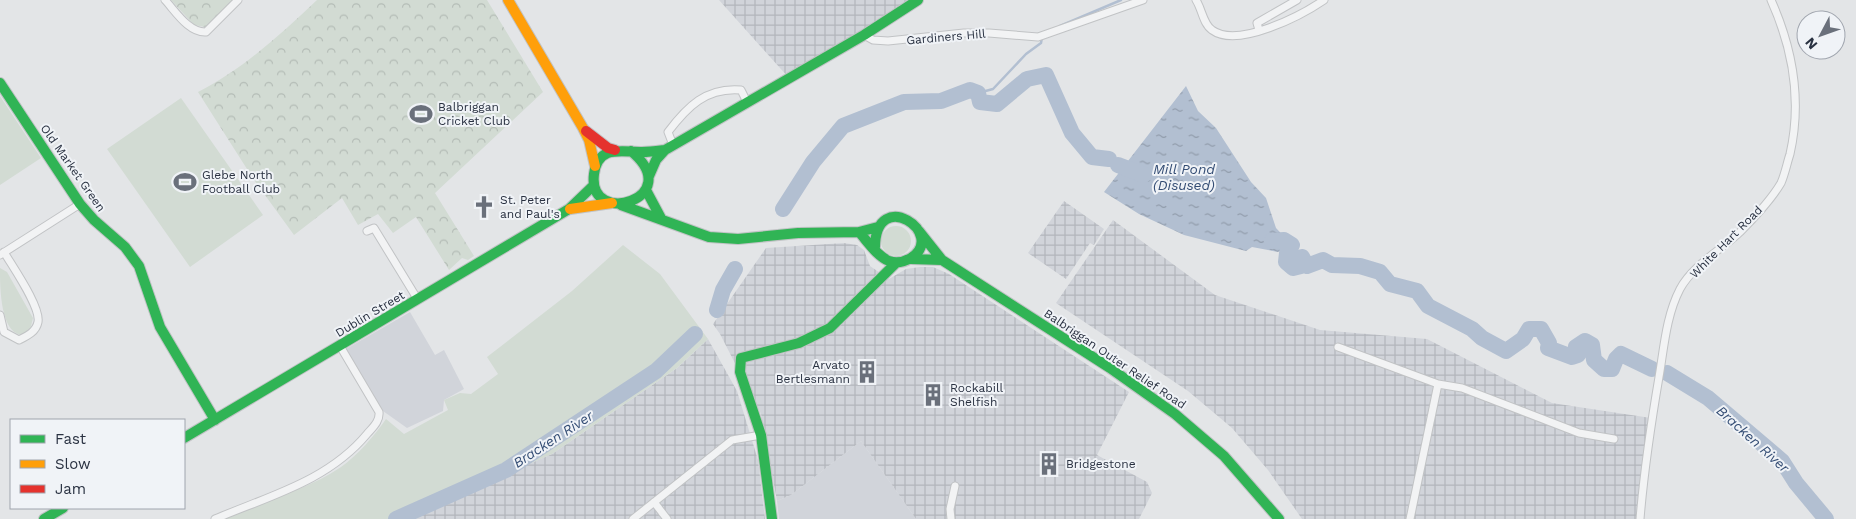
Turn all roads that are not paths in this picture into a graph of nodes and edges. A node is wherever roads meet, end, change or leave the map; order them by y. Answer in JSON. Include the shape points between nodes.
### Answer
{"nodes":[{"id":1,"x":165,"y":0,"type":"edge"},
{"id":2,"x":238,"y":0,"type":"edge"},
{"id":3,"x":508,"y":0,"type":"edge"},
{"id":4,"x":918,"y":0,"type":"edge"},
{"id":5,"x":1143,"y":0,"type":"edge"},
{"id":6,"x":1196,"y":0,"type":"edge"},
{"id":7,"x":1297,"y":0,"type":"edge"},
{"id":8,"x":1324,"y":0,"type":"edge"},
{"id":9,"x":1771,"y":0,"type":"edge"},
{"id":10,"x":1258,"y":30,"type":"junction"},
{"id":11,"x":864,"y":34,"type":"junction"},
{"id":12,"x":0,"y":82,"type":"edge"},
{"id":13,"x":747,"y":102,"type":"junction"},
{"id":14,"x":583,"y":128,"type":"junction"},
{"id":15,"x":669,"y":148,"type":"junction"},
{"id":16,"x":615,"y":150,"type":"junction"},
{"id":17,"x":631,"y":151,"type":"junction"},
{"id":18,"x":595,"y":166,"type":"junction"},
{"id":19,"x":649,"y":176,"type":"junction"},
{"id":20,"x":594,"y":185,"type":"junction"},
{"id":21,"x":646,"y":190,"type":"junction"},
{"id":22,"x":80,"y":204,"type":"junction"},
{"id":23,"x":617,"y":204,"type":"junction"},
{"id":24,"x":569,"y":209,"type":"junction"},
{"id":25,"x":662,"y":220,"type":"junction"},
{"id":26,"x":878,"y":227,"type":"junction"},
{"id":27,"x":919,"y":231,"type":"junction"},
{"id":28,"x":367,"y":232,"type":"dead end"},
{"id":29,"x":858,"y":232,"type":"junction"},
{"id":30,"x":877,"y":250,"type":"junction"},
{"id":31,"x":2,"y":254,"type":"edge"},
{"id":32,"x":911,"y":258,"type":"junction"},
{"id":33,"x":942,"y":260,"type":"junction"},
{"id":34,"x":896,"y":263,"type":"junction"},
{"id":35,"x":879,"y":277,"type":"junction"},
{"id":36,"x":418,"y":300,"type":"junction"},
{"id":37,"x":0,"y":315,"type":"edge"},
{"id":38,"x":340,"y":346,"type":"junction"},
{"id":39,"x":1338,"y":347,"type":"dead end"},
{"id":40,"x":1438,"y":384,"type":"junction"},
{"id":41,"x":215,"y":420,"type":"junction"},
{"id":42,"x":761,"y":435,"type":"junction"},
{"id":43,"x":185,"y":437,"type":"edge"},
{"id":44,"x":1614,"y":439,"type":"dead end"},
{"id":45,"x":955,"y":486,"type":"dead end"},
{"id":46,"x":654,"y":502,"type":"junction"},
{"id":47,"x":61,"y":509,"type":"edge"},
{"id":48,"x":44,"y":519,"type":"edge"},
{"id":49,"x":215,"y":519,"type":"edge"},
{"id":50,"x":634,"y":519,"type":"edge"},
{"id":51,"x":667,"y":519,"type":"edge"},
{"id":52,"x":772,"y":519,"type":"edge"},
{"id":53,"x":951,"y":519,"type":"edge"},
{"id":54,"x":1278,"y":519,"type":"edge"},
{"id":55,"x":1410,"y":519,"type":"edge"},
{"id":56,"x":1640,"y":519,"type":"edge"}],
"edges":[{"from":1,"to":2,"type":"street","via":[[191,28],[202,32],[206,32]]},
{"from":3,"to":14,"type":"street"},
{"from":4,"to":11,"type":"street"},
{"from":5,"to":11,"type":"street","name":"Gardiners Hill","via":[[1042,37],[964,33],[888,41],[873,40]]},
{"from":6,"to":10,"type":"street","via":[[1211,30],[1235,35]]},
{"from":7,"to":10,"type":"street","via":[[1257,23]]},
{"from":8,"to":10,"type":"street","via":[[1280,26]]},
{"from":9,"to":56,"type":"street","name":"White Hart Road","via":[[1792,58],[1795,132],[1787,166],[1770,197],[1740,232],[1704,262],[1681,287],[1672,306],[1651,418]]},
{"from":11,"to":13,"type":"street"},
{"from":12,"to":22,"type":"street","name":"Old Market Green"},
{"from":13,"to":15,"type":"street"},
{"from":13,"to":15,"type":"street","via":[[741,90],[714,93],[696,101],[668,132]]},
{"from":14,"to":16,"type":"street"},
{"from":14,"to":18,"type":"street"},
{"from":15,"to":17,"type":"street"},
{"from":15,"to":19,"type":"street","via":[[656,160]]},
{"from":16,"to":17,"type":"street"},
{"from":16,"to":18,"type":"street"},
{"from":17,"to":19,"type":"street","via":[[644,161]]},
{"from":18,"to":20,"type":"street"},
{"from":19,"to":21,"type":"street"},
{"from":20,"to":23,"type":"street","via":[[598,193]]},
{"from":20,"to":24,"type":"street","name":"Dublin Street"},
{"from":21,"to":23,"type":"street","via":[[635,201]]},
{"from":21,"to":25,"type":"street"},
{"from":22,"to":31,"type":"street"},
{"from":22,"to":41,"type":"street","name":"Old Market Green","via":[[125,247],[139,266],[160,327]]},
{"from":23,"to":24,"type":"street","name":"Dublin Street"},
{"from":23,"to":25,"type":"street"},
{"from":24,"to":36,"type":"street","name":"Dublin Street"},
{"from":25,"to":29,"type":"street","via":[[688,231],[718,238],[841,230]]},
{"from":26,"to":27,"type":"street","via":[[896,216],[910,220]]},
{"from":26,"to":29,"type":"street"},
{"from":26,"to":30,"type":"street","via":[[875,234]]},
{"from":27,"to":32,"type":"street","via":[[920,246]]},
{"from":27,"to":33,"type":"street","name":"Balbriggan Outer Relief Road"},
{"from":28,"to":36,"type":"street","via":[[374,228]]},
{"from":29,"to":30,"type":"street"},
{"from":30,"to":34,"type":"street"},
{"from":30,"to":35,"type":"street"},
{"from":31,"to":37,"type":"street","via":[[36,308],[38,322],[32,334],[19,340],[4,332]]},
{"from":32,"to":33,"type":"street","name":"Balbriggan Outer Relief Road"},
{"from":32,"to":34,"type":"street"},
{"from":33,"to":54,"type":"street","name":"Balbriggan Outer Relief Road","via":[[1110,368],[1175,414],[1224,456]]},
{"from":34,"to":35,"type":"street"},
{"from":35,"to":42,"type":"street","via":[[858,304],[819,335],[741,358],[740,372]]},
{"from":36,"to":38,"type":"street","name":"Dublin Street"},
{"from":38,"to":41,"type":"street","name":"Dublin Street"},
{"from":38,"to":49,"type":"street","via":[[379,412],[378,421],[356,447],[330,468]]},
{"from":39,"to":40,"type":"street"},
{"from":40,"to":44,"type":"street","via":[[1462,388],[1579,432]]},
{"from":40,"to":55,"type":"street"},
{"from":41,"to":43,"type":"street","name":"Dublin Street"},
{"from":42,"to":46,"type":"street","via":[[732,440]]},
{"from":42,"to":52,"type":"street"},
{"from":45,"to":53,"type":"street"},
{"from":46,"to":50,"type":"street"},
{"from":46,"to":51,"type":"street"},
{"from":47,"to":48,"type":"street"}]}
